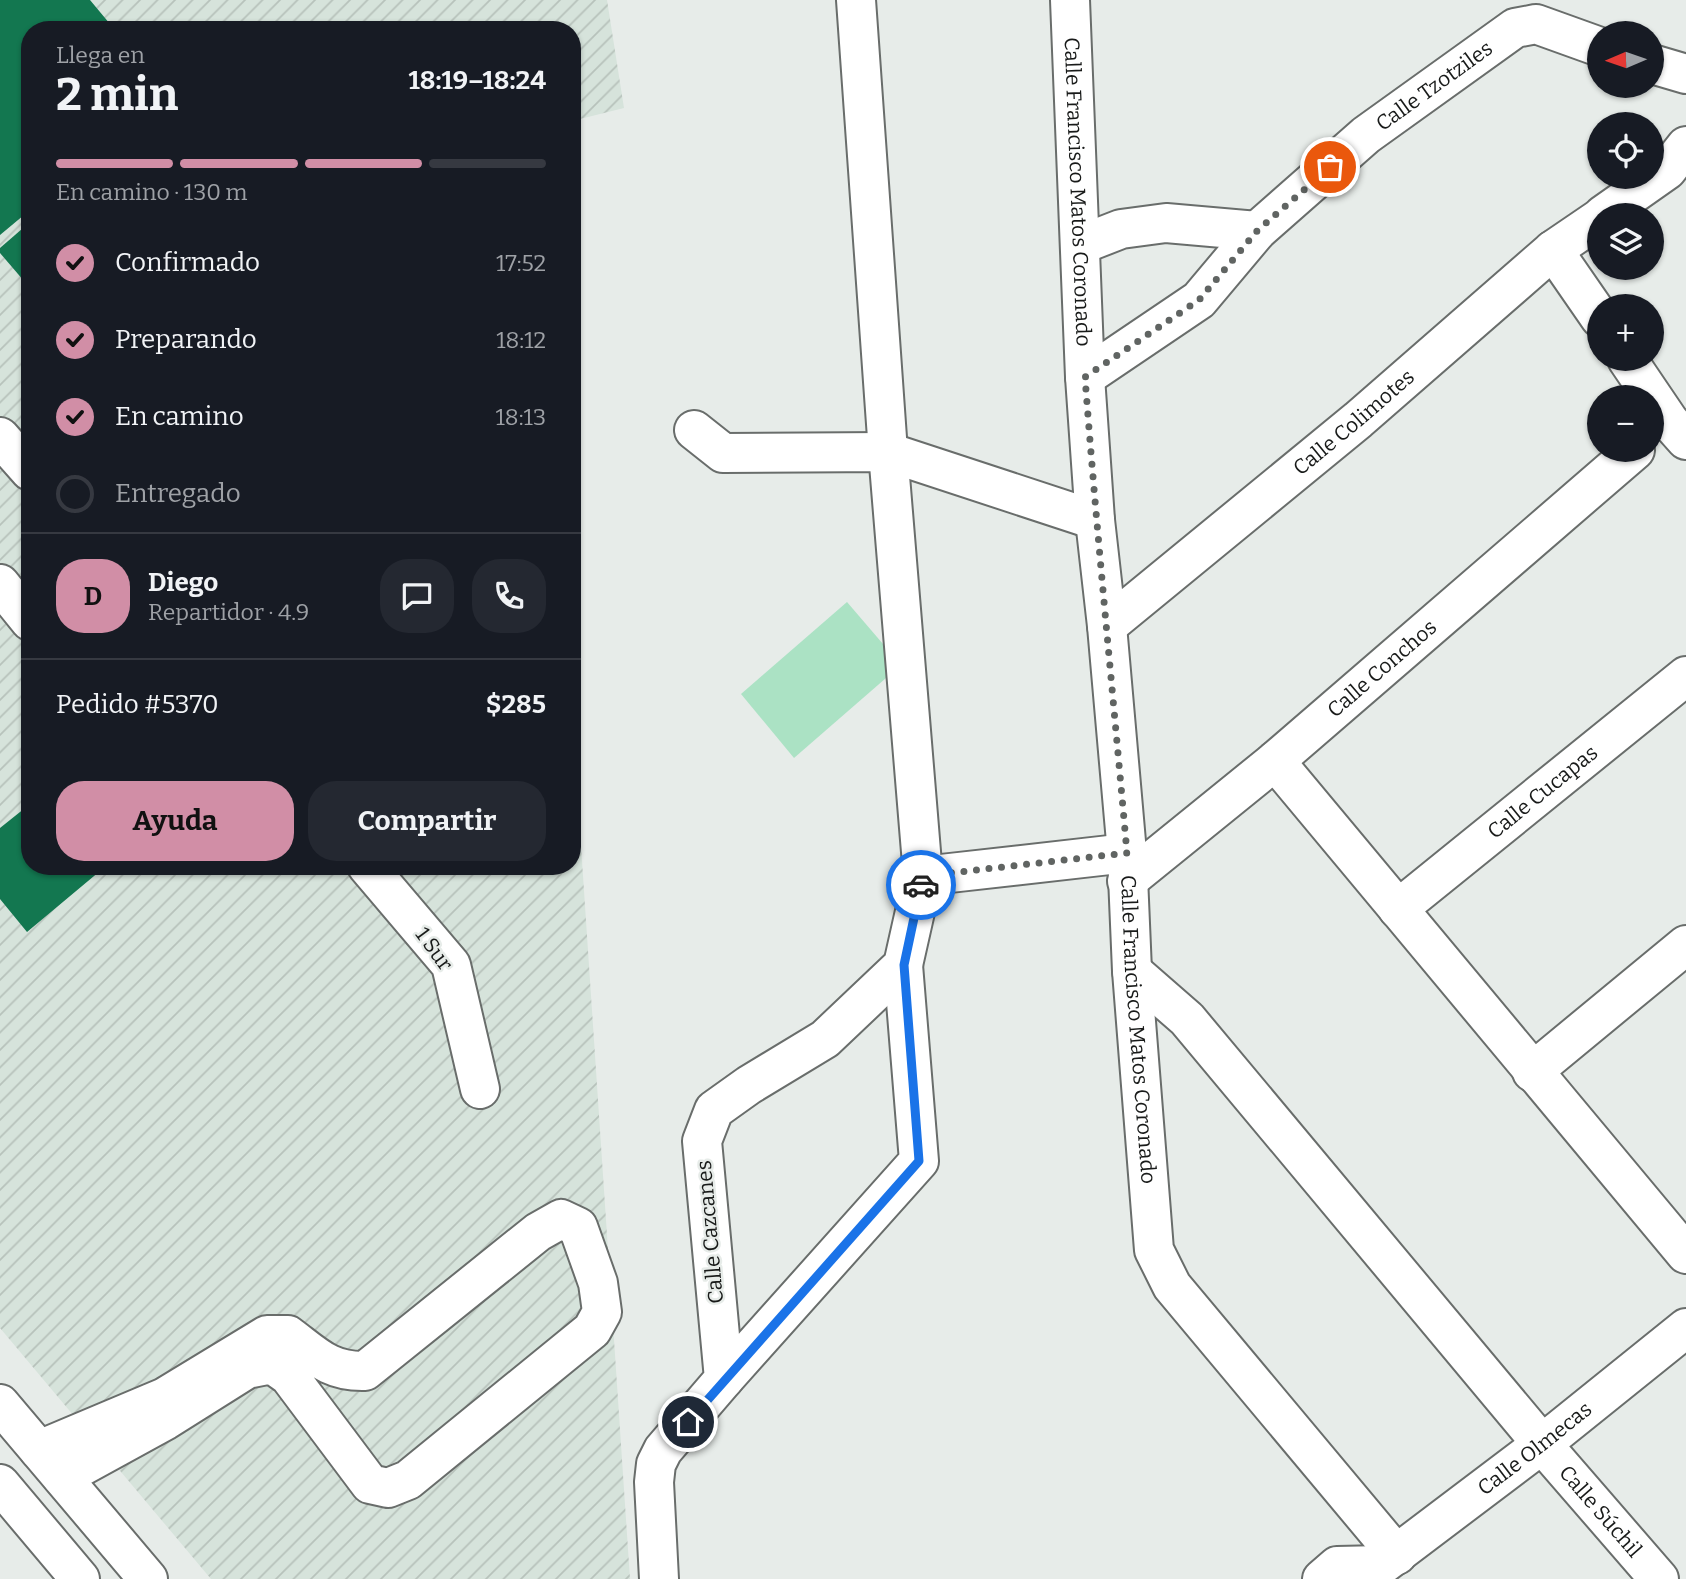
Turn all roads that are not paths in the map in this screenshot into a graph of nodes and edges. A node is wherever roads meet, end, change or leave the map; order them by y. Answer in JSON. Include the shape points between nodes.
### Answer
{"nodes":[{"id":1,"x":856,"y":0,"type":"edge"},
{"id":2,"x":1070,"y":0,"type":"edge"},
{"id":3,"x":1587,"y":42,"type":"edge"},
{"id":4,"x":1664,"y":68,"type":"edge"},
{"id":5,"x":1686,"y":74,"type":"edge"},
{"id":6,"x":1686,"y":146,"type":"edge"},
{"id":7,"x":1621,"y":203,"type":"edge"},
{"id":8,"x":1587,"y":227,"type":"edge"},
{"id":9,"x":1257,"y":231,"type":"junction"},
{"id":10,"x":1080,"y":245,"type":"junction"},
{"id":11,"x":1553,"y":250,"type":"junction"},
{"id":12,"x":1587,"y":299,"type":"edge"},
{"id":13,"x":1635,"y":371,"type":"edge"},
{"id":14,"x":1085,"y":377,"type":"junction"},
{"id":15,"x":1673,"y":425,"type":"edge"},
{"id":16,"x":694,"y":430,"type":"dead end"},
{"id":17,"x":0,"y":437,"type":"edge"},
{"id":18,"x":888,"y":452,"type":"junction"},
{"id":19,"x":21,"y":461,"type":"edge"},
{"id":20,"x":1621,"y":462,"type":"edge"},
{"id":21,"x":1095,"y":520,"type":"junction"},
{"id":22,"x":0,"y":584,"type":"edge"},
{"id":23,"x":21,"y":610,"type":"edge"},
{"id":24,"x":1107,"y":626,"type":"junction"},
{"id":25,"x":1686,"y":676,"type":"edge"},
{"id":26,"x":1275,"y":761,"type":"junction"},
{"id":27,"x":1127,"y":867,"type":"junction"},
{"id":28,"x":374,"y":875,"type":"edge"},
{"id":29,"x":923,"y":876,"type":"junction"},
{"id":30,"x":1398,"y":909,"type":"junction"},
{"id":31,"x":1686,"y":945,"type":"edge"},
{"id":32,"x":904,"y":965,"type":"junction"},
{"id":33,"x":1132,"y":971,"type":"junction"},
{"id":34,"x":1532,"y":1072,"type":"junction"},
{"id":35,"x":480,"y":1089,"type":"dead end"},
{"id":36,"x":1686,"y":1254,"type":"edge"},
{"id":37,"x":1686,"y":1328,"type":"edge"},
{"id":38,"x":724,"y":1379,"type":"junction"},
{"id":39,"x":0,"y":1404,"type":"edge"},
{"id":40,"x":1542,"y":1444,"type":"junction"},
{"id":41,"x":51,"y":1464,"type":"junction"},
{"id":42,"x":0,"y":1484,"type":"edge"},
{"id":43,"x":1386,"y":1567,"type":"edge"},
{"id":44,"x":1335,"y":1575,"type":"edge"},
{"id":45,"x":80,"y":1579,"type":"edge"},
{"id":46,"x":148,"y":1579,"type":"edge"},
{"id":47,"x":659,"y":1579,"type":"edge"},
{"id":48,"x":1659,"y":1579,"type":"edge"}],
"edges":[{"from":1,"to":18,"type":"street"},
{"from":2,"to":10,"type":"street","name":"Calle Francisco Matos Coronado"},
{"from":3,"to":9,"type":"street","name":"Calle Tzotziles","via":[[1536,24],[1515,28],[1366,135]]},
{"from":4,"to":5,"type":"street"},
{"from":6,"to":7,"type":"street","name":"Calle Colimotes","via":[[1667,170]]},
{"from":8,"to":11,"type":"street","name":"Calle Colimotes"},
{"from":9,"to":10,"type":"street","via":[[1166,223],[1121,229]]},
{"from":9,"to":14,"type":"street","name":"Calle Tzotziles","via":[[1199,300]]},
{"from":10,"to":14,"type":"street","name":"Calle Francisco Matos Coronado"},
{"from":11,"to":12,"type":"street"},
{"from":11,"to":24,"type":"street","name":"Calle Colimotes","via":[[1358,421]]},
{"from":13,"to":15,"type":"street"},
{"from":14,"to":21,"type":"street","name":"Calle Francisco Matos Coronado"},
{"from":16,"to":18,"type":"street","via":[[723,453]]},
{"from":17,"to":19,"type":"street"},
{"from":18,"to":21,"type":"street"},
{"from":18,"to":29,"type":"street"},
{"from":20,"to":26,"type":"street","name":"Calle Conchos"},
{"from":21,"to":24,"type":"street","name":"Calle Francisco Matos Coronado"},
{"from":22,"to":23,"type":"street"},
{"from":24,"to":27,"type":"street","name":"Calle Francisco Matos Coronado"},
{"from":25,"to":30,"type":"street","name":"Calle Cucapas"},
{"from":26,"to":27,"type":"street","name":"Calle Conchos"},
{"from":26,"to":30,"type":"street"},
{"from":27,"to":29,"type":"street"},
{"from":27,"to":33,"type":"street","name":"Calle Francisco Matos Coronado"},
{"from":28,"to":35,"type":"street","name":"1 Sur","via":[[451,965]]},
{"from":29,"to":32,"type":"street"},
{"from":30,"to":34,"type":"street"},
{"from":31,"to":34,"type":"street"},
{"from":32,"to":38,"type":"street","via":[[919,1161]]},
{"from":32,"to":38,"type":"street","name":"Calle Cazcanes","via":[[825,1040],[714,1110],[702,1141]]},
{"from":33,"to":40,"type":"street","name":"Calle Súchil","via":[[1187,1019]]},
{"from":33,"to":43,"type":"street","name":"Calle Francisco Matos Coronado","via":[[1154,1250],[1172,1286]]},
{"from":34,"to":36,"type":"street"},
{"from":37,"to":40,"type":"street","name":"Calle Olmecas"},
{"from":38,"to":47,"type":"street","via":[[656,1464]]},
{"from":39,"to":41,"type":"street"},
{"from":40,"to":43,"type":"street","name":"Calle Olmecas"},
{"from":40,"to":48,"type":"street","name":"Calle Súchil"},
{"from":41,"to":41,"type":"street","via":[[166,1420],[247,1369],[272,1364],[289,1376],[370,1483],[388,1488],[408,1480],[592,1330],[602,1312],[598,1283],[578,1227],[561,1219],[538,1232],[365,1371],[347,1372],[323,1362],[288,1335],[267,1335]]},
{"from":41,"to":46,"type":"street"},
{"from":42,"to":45,"type":"street"},
{"from":43,"to":44,"type":"street"}]}
